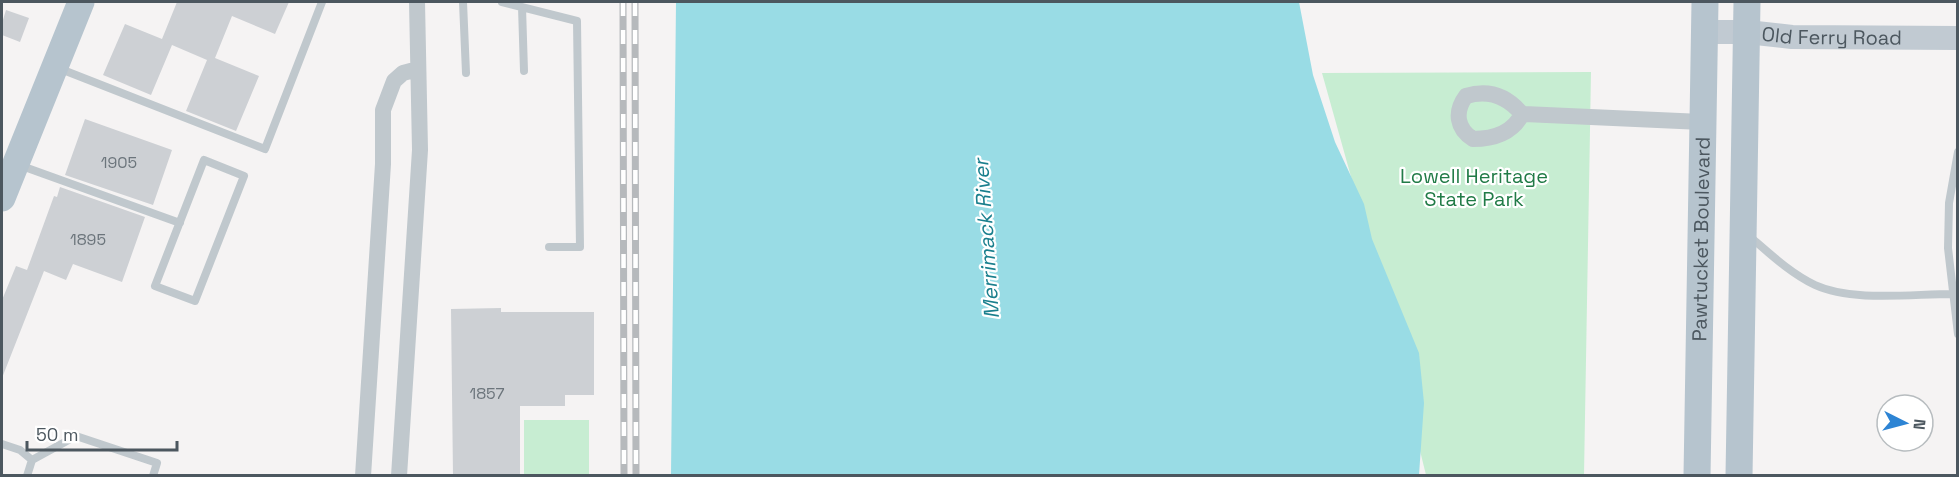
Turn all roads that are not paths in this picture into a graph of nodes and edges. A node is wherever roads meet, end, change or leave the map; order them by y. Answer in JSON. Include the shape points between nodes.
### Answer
{"nodes":[{"id":1,"x":81,"y":2,"type":"edge"},
{"id":2,"x":322,"y":2,"type":"edge"},
{"id":3,"x":417,"y":2,"type":"edge"},
{"id":4,"x":463,"y":2,"type":"edge"},
{"id":5,"x":502,"y":2,"type":"edge"},
{"id":6,"x":1705,"y":2,"type":"edge"},
{"id":7,"x":1748,"y":2,"type":"edge"},
{"id":8,"x":522,"y":7,"type":"junction"},
{"id":9,"x":1704,"y":32,"type":"junction"},
{"id":10,"x":1747,"y":32,"type":"junction"},
{"id":11,"x":1958,"y":38,"type":"edge"},
{"id":12,"x":55,"y":66,"type":"junction"},
{"id":13,"x":418,"y":69,"type":"junction"},
{"id":14,"x":524,"y":71,"type":"dead end"},
{"id":15,"x":466,"y":73,"type":"dead end"},
{"id":16,"x":1522,"y":114,"type":"dead end"},
{"id":17,"x":1702,"y":122,"type":"junction"},
{"id":18,"x":1958,"y":152,"type":"edge"},
{"id":19,"x":15,"y":164,"type":"junction"},
{"id":20,"x":2,"y":198,"type":"edge"},
{"id":21,"x":180,"y":223,"type":"junction"},
{"id":22,"x":1744,"y":232,"type":"junction"},
{"id":23,"x":549,"y":247,"type":"dead end"},
{"id":24,"x":1952,"y":294,"type":"junction"},
{"id":25,"x":1958,"y":334,"type":"edge"},
{"id":26,"x":2,"y":444,"type":"edge"},
{"id":27,"x":32,"y":460,"type":"junction"},
{"id":28,"x":27,"y":476,"type":"edge"},
{"id":29,"x":153,"y":476,"type":"edge"},
{"id":30,"x":363,"y":476,"type":"edge"},
{"id":31,"x":399,"y":476,"type":"edge"},
{"id":32,"x":1696,"y":476,"type":"edge"},
{"id":33,"x":1739,"y":476,"type":"edge"}],
"edges":[{"from":1,"to":12,"type":"main road"},
{"from":2,"to":12,"type":"lane","via":[[265,149]]},
{"from":3,"to":13,"type":"street"},
{"from":4,"to":15,"type":"lane"},
{"from":5,"to":8,"type":"lane"},
{"from":6,"to":9,"type":"main road","name":"Pawtucket Boulevard"},
{"from":7,"to":10,"type":"main road"},
{"from":8,"to":14,"type":"lane"},
{"from":8,"to":23,"type":"lane","via":[[577,21],[580,247]]},
{"from":9,"to":10,"type":"street","name":"Old Ferry Road"},
{"from":9,"to":17,"type":"main road","name":"Pawtucket Boulevard"},
{"from":10,"to":11,"type":"street","name":"Old Ferry Road","via":[[1792,37]]},
{"from":10,"to":22,"type":"main road"},
{"from":12,"to":19,"type":"main road"},
{"from":13,"to":30,"type":"street","via":[[394,81],[383,110],[383,165]]},
{"from":13,"to":31,"type":"street","via":[[420,150]]},
{"from":16,"to":17,"type":"street"},
{"from":17,"to":32,"type":"main road","name":"Pawtucket Boulevard"},
{"from":18,"to":24,"type":"lane","via":[[1949,203]]},
{"from":19,"to":20,"type":"main road"},
{"from":19,"to":21,"type":"lane"},
{"from":21,"to":21,"type":"lane","via":[[155,286],[195,301],[244,176],[204,160]]},
{"from":22,"to":24,"type":"lane","via":[[1816,285],[1849,294]]},
{"from":22,"to":33,"type":"main road"},
{"from":24,"to":25,"type":"lane"},
{"from":26,"to":27,"type":"lane","via":[[20,450]]},
{"from":27,"to":28,"type":"lane"},
{"from":27,"to":29,"type":"lane","via":[[76,436],[158,463]]}]}
